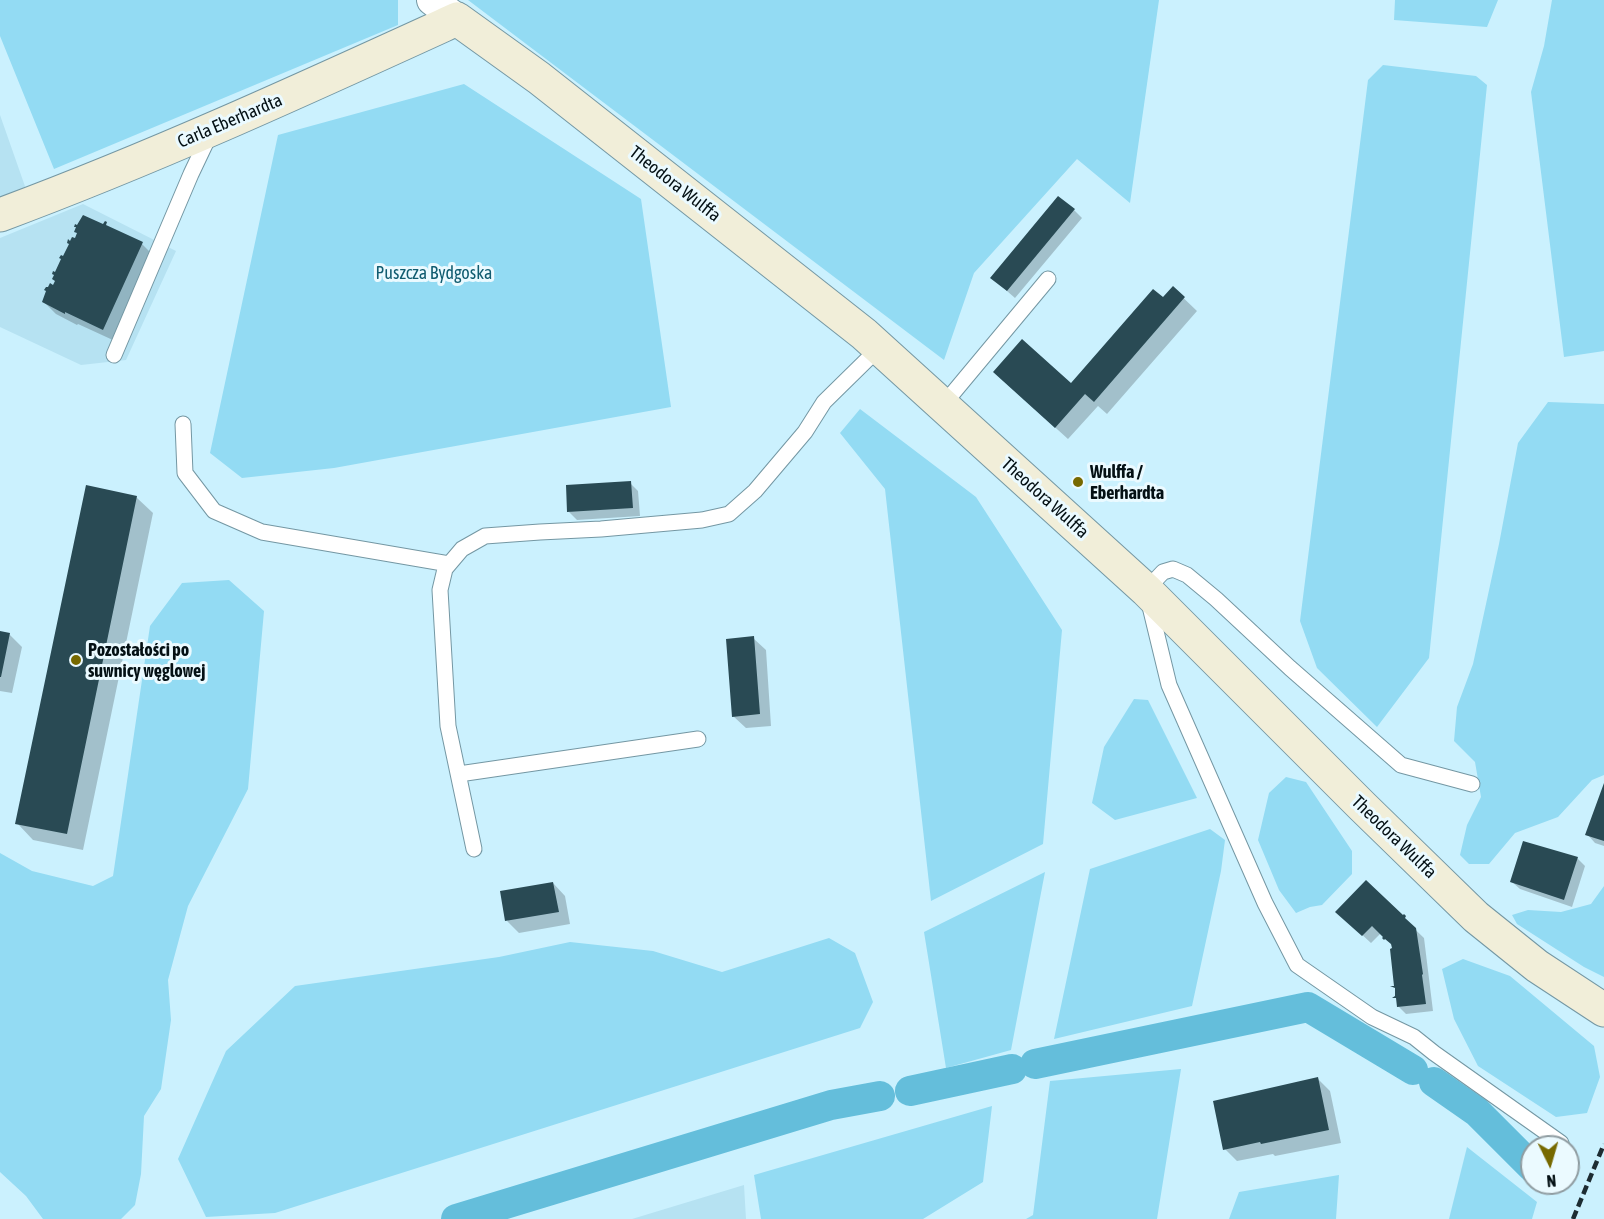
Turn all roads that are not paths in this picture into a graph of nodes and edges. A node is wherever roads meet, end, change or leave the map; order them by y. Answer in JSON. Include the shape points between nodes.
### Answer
{"nodes":[{"id":1,"x":445,"y":10,"type":"edge"},
{"id":2,"x":212,"y":129,"type":"junction"},
{"id":3,"x":0,"y":215,"type":"edge"},
{"id":4,"x":1048,"y":279,"type":"dead end"},
{"id":5,"x":879,"y":348,"type":"junction"},
{"id":6,"x":114,"y":355,"type":"dead end"},
{"id":7,"x":943,"y":405,"type":"junction"},
{"id":8,"x":183,"y":424,"type":"dead end"},
{"id":9,"x":450,"y":564,"type":"junction"},
{"id":10,"x":1146,"y":590,"type":"junction"},
{"id":11,"x":698,"y":739,"type":"dead end"},
{"id":12,"x":459,"y":774,"type":"junction"},
{"id":13,"x":1472,"y":784,"type":"dead end"},
{"id":14,"x":474,"y":849,"type":"dead end"},
{"id":15,"x":1604,"y":1009,"type":"edge"},
{"id":16,"x":1551,"y":1135,"type":"edge"}],
"edges":[{"from":1,"to":2,"type":"street","name":"Carla Eberhardta","via":[[254,111]]},
{"from":1,"to":5,"type":"street","name":"Theodora Wulffa","via":[[539,78]]},
{"from":2,"to":3,"type":"street","name":"Carla Eberhardta"},
{"from":2,"to":6,"type":"lane"},
{"from":4,"to":7,"type":"lane"},
{"from":5,"to":7,"type":"street","name":"Theodora Wulffa"},
{"from":5,"to":9,"type":"lane","via":[[824,402],[755,491],[729,514],[691,521],[485,536],[462,549]]},
{"from":7,"to":10,"type":"street","name":"Theodora Wulffa"},
{"from":8,"to":9,"type":"lane","via":[[185,473],[213,511],[262,532]]},
{"from":9,"to":12,"type":"lane","via":[[440,590],[448,726]]},
{"from":10,"to":13,"type":"lane","via":[[1163,572],[1173,569],[1187,575],[1401,765]]},
{"from":10,"to":15,"type":"street","name":"Theodora Wulffa","via":[[1476,918],[1537,966]]},
{"from":10,"to":16,"type":"lane","via":[[1169,686],[1264,903],[1297,965],[1372,1017],[1414,1037]]},
{"from":11,"to":12,"type":"lane"},
{"from":12,"to":14,"type":"lane"}]}
